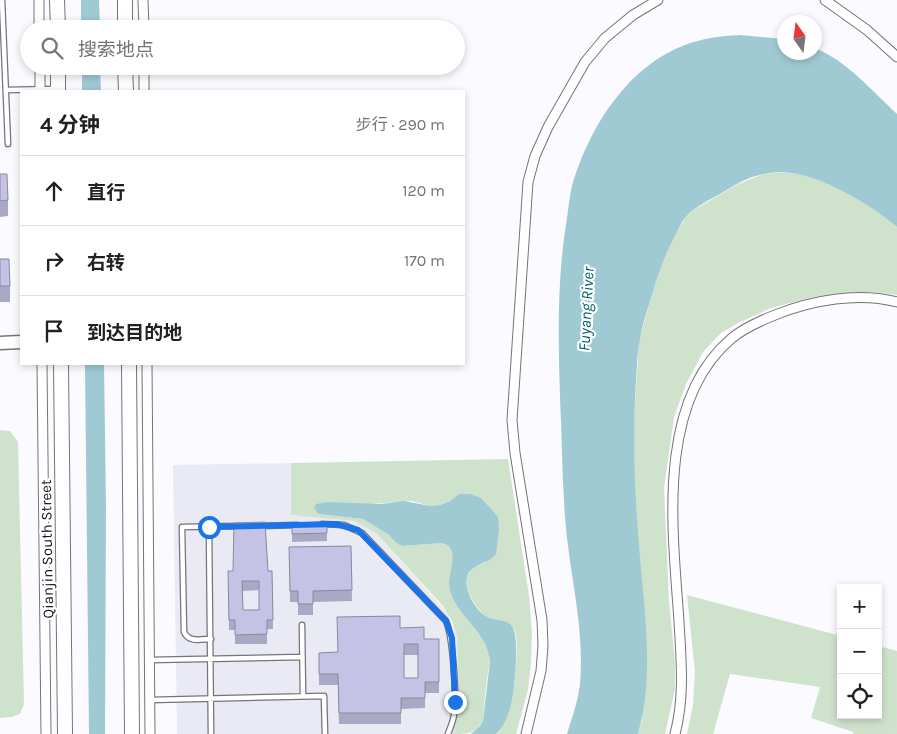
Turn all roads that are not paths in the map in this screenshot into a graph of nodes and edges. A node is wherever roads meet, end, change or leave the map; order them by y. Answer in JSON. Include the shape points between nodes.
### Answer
{"nodes":[{"id":1,"x":2,"y":0,"type":"edge"},
{"id":2,"x":39,"y":0,"type":"edge"},
{"id":3,"x":57,"y":0,"type":"edge"},
{"id":4,"x":124,"y":0,"type":"edge"},
{"id":5,"x":143,"y":0,"type":"edge"},
{"id":6,"x":658,"y":0,"type":"edge"},
{"id":7,"x":825,"y":0,"type":"edge"},
{"id":8,"x":39,"y":20,"type":"edge"},
{"id":9,"x":58,"y":20,"type":"edge"},
{"id":10,"x":125,"y":20,"type":"edge"},
{"id":11,"x":144,"y":20,"type":"edge"},
{"id":12,"x":897,"y":57,"type":"edge"},
{"id":13,"x":40,"y":75,"type":"edge"},
{"id":14,"x":58,"y":75,"type":"edge"},
{"id":15,"x":125,"y":75,"type":"edge"},
{"id":16,"x":144,"y":75,"type":"edge"},
{"id":17,"x":6,"y":90,"type":"junction"},
{"id":18,"x":40,"y":90,"type":"edge"},
{"id":19,"x":58,"y":90,"type":"edge"},
{"id":20,"x":126,"y":90,"type":"edge"},
{"id":21,"x":144,"y":90,"type":"edge"},
{"id":22,"x":8,"y":144,"type":"dead end"},
{"id":23,"x":897,"y":302,"type":"edge"},
{"id":24,"x":20,"y":342,"type":"edge"},
{"id":25,"x":0,"y":343,"type":"edge"},
{"id":26,"x":42,"y":365,"type":"edge"},
{"id":27,"x":61,"y":365,"type":"edge"},
{"id":28,"x":129,"y":365,"type":"edge"},
{"id":29,"x":147,"y":365,"type":"edge"},
{"id":30,"x":307,"y":524,"type":"edge"},
{"id":31,"x":317,"y":524,"type":"edge"},
{"id":32,"x":248,"y":526,"type":"edge"},
{"id":33,"x":258,"y":526,"type":"edge"},
{"id":34,"x":209,"y":527,"type":"junction"},
{"id":35,"x":302,"y":625,"type":"dead end"},
{"id":36,"x":211,"y":639,"type":"junction"},
{"id":37,"x":302,"y":656,"type":"junction"},
{"id":38,"x":211,"y":659,"type":"junction"},
{"id":39,"x":149,"y":660,"type":"junction"},
{"id":40,"x":303,"y":696,"type":"junction"},
{"id":41,"x":211,"y":698,"type":"junction"},
{"id":42,"x":150,"y":700,"type":"junction"},
{"id":43,"x":46,"y":734,"type":"edge"},
{"id":44,"x":66,"y":734,"type":"edge"},
{"id":45,"x":132,"y":734,"type":"edge"},
{"id":46,"x":150,"y":734,"type":"edge"},
{"id":47,"x":211,"y":734,"type":"edge"},
{"id":48,"x":325,"y":734,"type":"edge"},
{"id":49,"x":448,"y":734,"type":"edge"},
{"id":50,"x":526,"y":734,"type":"edge"},
{"id":51,"x":675,"y":734,"type":"edge"}],
"edges":[{"from":1,"to":17,"type":"lane"},
{"from":2,"to":8,"type":"street"},
{"from":3,"to":9,"type":"main road"},
{"from":4,"to":10,"type":"main road"},
{"from":5,"to":11,"type":"street"},
{"from":6,"to":50,"type":"street","via":[[605,38],[585,62],[548,126],[528,182],[512,420],[542,620],[543,646],[541,671]]},
{"from":7,"to":12,"type":"street","via":[[867,30]]},
{"from":13,"to":18,"type":"street"},
{"from":14,"to":19,"type":"main road"},
{"from":15,"to":20,"type":"main road"},
{"from":16,"to":21,"type":"street"},
{"from":17,"to":18,"type":"lane"},
{"from":17,"to":22,"type":"lane"},
{"from":18,"to":19,"type":"lane"},
{"from":23,"to":51,"type":"street","via":[[863,297],[841,300],[780,313],[755,323],[732,338],[714,356],[694,388],[677,444],[674,488],[682,678]]},
{"from":24,"to":25,"type":"street"},
{"from":26,"to":43,"type":"street"},
{"from":27,"to":44,"type":"main road","name":"Qianjin South Street"},
{"from":28,"to":45,"type":"main road"},
{"from":29,"to":39,"type":"street"},
{"from":30,"to":33,"type":"lane"},
{"from":31,"to":49,"type":"lane","via":[[344,525],[362,533],[446,621],[452,638],[455,702]]},
{"from":32,"to":34,"type":"lane"},
{"from":34,"to":36,"type":"lane"},
{"from":34,"to":36,"type":"lane","via":[[182,527],[182,537],[184,632],[190,640]]},
{"from":35,"to":37,"type":"lane"},
{"from":36,"to":38,"type":"lane"},
{"from":37,"to":38,"type":"lane"},
{"from":37,"to":40,"type":"lane"},
{"from":38,"to":39,"type":"lane"},
{"from":38,"to":41,"type":"lane"},
{"from":39,"to":42,"type":"street"},
{"from":40,"to":41,"type":"lane"},
{"from":40,"to":48,"type":"lane","via":[[324,696]]},
{"from":41,"to":42,"type":"lane"},
{"from":41,"to":47,"type":"lane"},
{"from":42,"to":46,"type":"street"}]}
